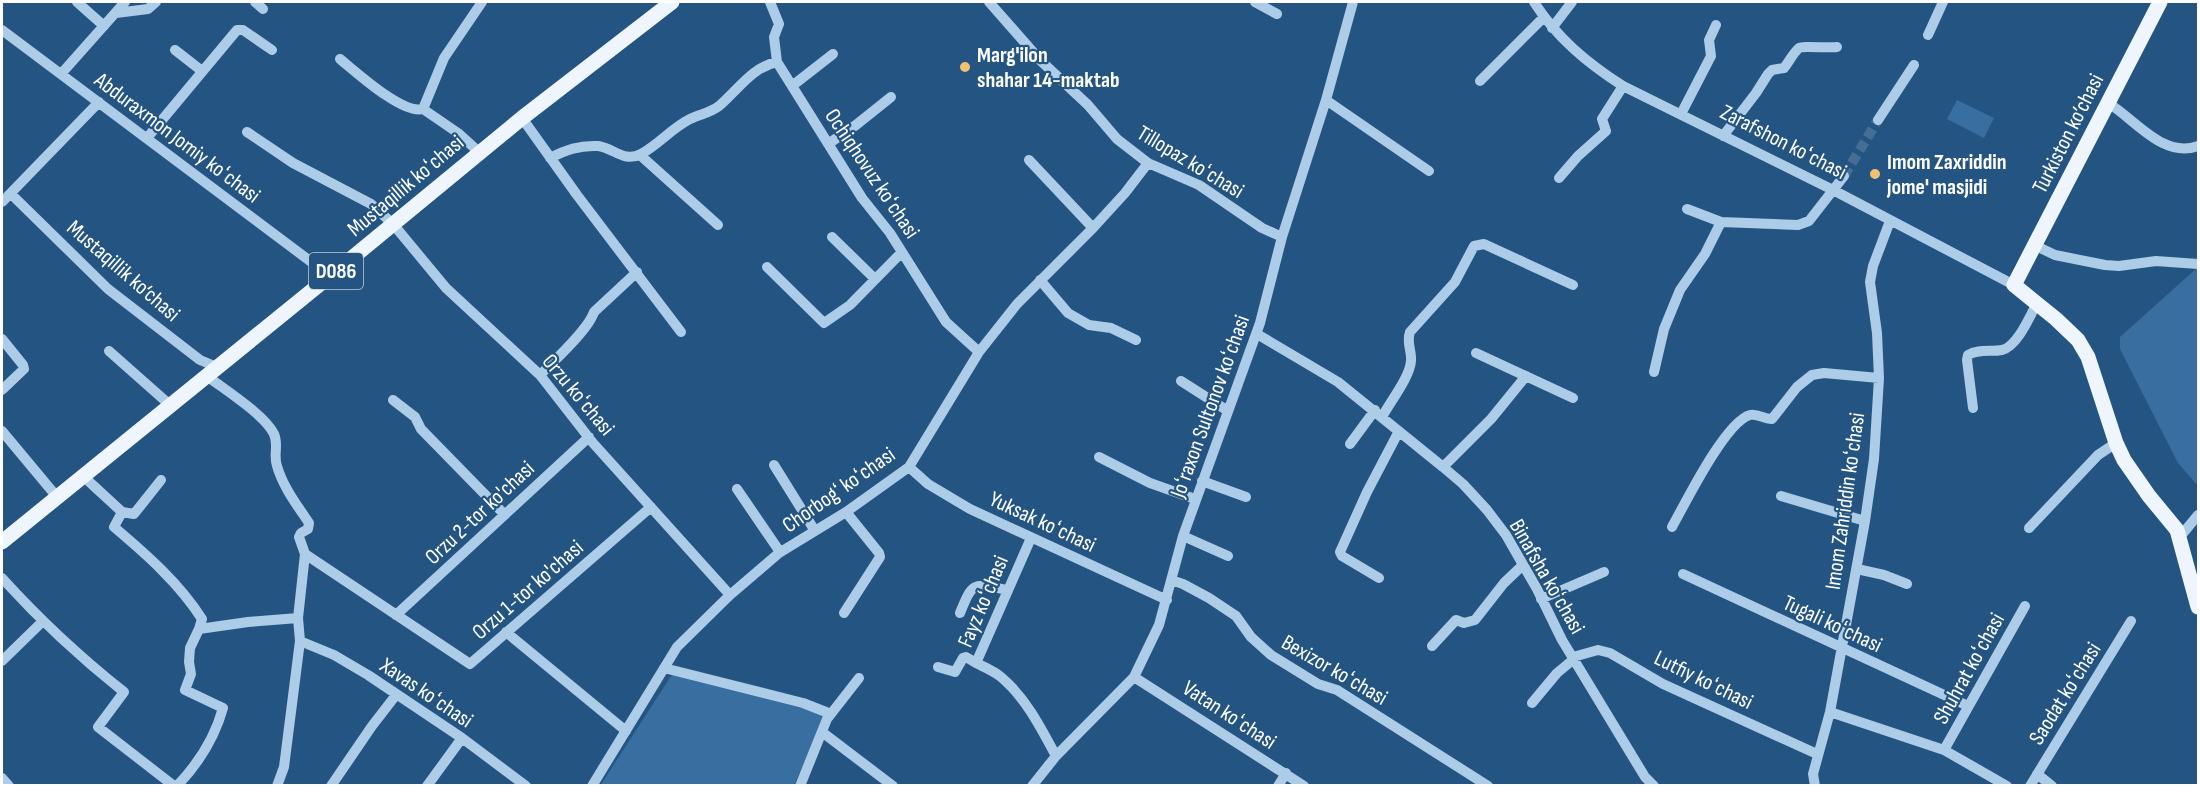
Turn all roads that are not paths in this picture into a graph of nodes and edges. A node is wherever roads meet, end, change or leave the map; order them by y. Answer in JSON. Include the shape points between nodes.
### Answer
{"nodes":[{"id":1,"x":77,"y":2,"type":"edge"},
{"id":2,"x":125,"y":2,"type":"edge"},
{"id":3,"x":156,"y":2,"type":"edge"},
{"id":4,"x":482,"y":2,"type":"edge"},
{"id":5,"x":672,"y":2,"type":"edge"},
{"id":6,"x":770,"y":2,"type":"edge"},
{"id":7,"x":989,"y":2,"type":"edge"},
{"id":8,"x":1255,"y":2,"type":"edge"},
{"id":9,"x":1353,"y":2,"type":"edge"},
{"id":10,"x":1534,"y":2,"type":"edge"},
{"id":11,"x":1572,"y":2,"type":"edge"},
{"id":12,"x":1943,"y":2,"type":"edge"},
{"id":13,"x":2160,"y":2,"type":"edge"},
{"id":14,"x":116,"y":13,"type":"junction"},
{"id":15,"x":1277,"y":15,"type":"dead end"},
{"id":16,"x":1544,"y":17,"type":"junction"},
{"id":17,"x":1716,"y":25,"type":"dead end"},
{"id":18,"x":104,"y":26,"type":"junction"},
{"id":19,"x":1552,"y":28,"type":"junction"},
{"id":20,"x":2,"y":30,"type":"edge"},
{"id":21,"x":1928,"y":35,"type":"dead end"},
{"id":22,"x":1837,"y":47,"type":"dead end"},
{"id":23,"x":175,"y":50,"type":"dead end"},
{"id":24,"x":272,"y":50,"type":"dead end"},
{"id":25,"x":832,"y":54,"type":"dead end"},
{"id":26,"x":340,"y":59,"type":"dead end"},
{"id":27,"x":777,"y":62,"type":"junction"},
{"id":28,"x":1914,"y":65,"type":"dead end"},
{"id":29,"x":202,"y":71,"type":"junction"},
{"id":30,"x":61,"y":74,"type":"junction"},
{"id":31,"x":1480,"y":81,"type":"dead end"},
{"id":32,"x":792,"y":86,"type":"junction"},
{"id":33,"x":1623,"y":86,"type":"junction"},
{"id":34,"x":891,"y":97,"type":"dead end"},
{"id":35,"x":1326,"y":100,"type":"junction"},
{"id":36,"x":99,"y":102,"type":"junction"},
{"id":37,"x":2109,"y":103,"type":"junction"},
{"id":38,"x":423,"y":109,"type":"junction"},
{"id":39,"x":1681,"y":114,"type":"junction"},
{"id":40,"x":522,"y":117,"type":"junction"},
{"id":41,"x":1878,"y":120,"type":"tunnel mouth"},
{"id":42,"x":247,"y":132,"type":"dead end"},
{"id":43,"x":1723,"y":136,"type":"junction"},
{"id":44,"x":147,"y":138,"type":"junction"},
{"id":45,"x":828,"y":144,"type":"junction"},
{"id":46,"x":2199,"y":146,"type":"edge"},
{"id":47,"x":479,"y":153,"type":"junction"},
{"id":48,"x":640,"y":155,"type":"junction"},
{"id":49,"x":550,"y":158,"type":"junction"},
{"id":50,"x":1029,"y":160,"type":"dead end"},
{"id":51,"x":1148,"y":163,"type":"junction"},
{"id":52,"x":1429,"y":171,"type":"dead end"},
{"id":53,"x":1844,"y":176,"type":"tunnel mouth"},
{"id":54,"x":1559,"y":178,"type":"dead end"},
{"id":55,"x":1833,"y":190,"type":"junction"},
{"id":56,"x":11,"y":195,"type":"junction"},
{"id":57,"x":2,"y":202,"type":"edge"},
{"id":58,"x":1687,"y":209,"type":"dead end"},
{"id":59,"x":1890,"y":221,"type":"junction"},
{"id":60,"x":1721,"y":222,"type":"junction"},
{"id":61,"x":393,"y":224,"type":"junction"},
{"id":62,"x":718,"y":225,"type":"dead end"},
{"id":63,"x":1093,"y":228,"type":"junction"},
{"id":64,"x":832,"y":237,"type":"dead end"},
{"id":65,"x":1282,"y":237,"type":"junction"},
{"id":66,"x":2034,"y":245,"type":"junction"},
{"id":67,"x":902,"y":252,"type":"junction"},
{"id":68,"x":2199,"y":264,"type":"edge"},
{"id":69,"x":767,"y":267,"type":"dead end"},
{"id":70,"x":637,"y":272,"type":"junction"},
{"id":71,"x":330,"y":276,"type":"junction"},
{"id":72,"x":875,"y":279,"type":"junction"},
{"id":73,"x":1040,"y":280,"type":"junction"},
{"id":74,"x":1573,"y":285,"type":"dead end"},
{"id":75,"x":2014,"y":285,"type":"junction"},
{"id":76,"x":2037,"y":303,"type":"junction"},
{"id":77,"x":681,"y":332,"type":"dead end"},
{"id":78,"x":1257,"y":333,"type":"junction"},
{"id":79,"x":2,"y":339,"type":"edge"},
{"id":80,"x":1136,"y":340,"type":"dead end"},
{"id":81,"x":109,"y":351,"type":"dead end"},
{"id":82,"x":979,"y":352,"type":"junction"},
{"id":83,"x":1476,"y":353,"type":"dead end"},
{"id":84,"x":212,"y":371,"type":"junction"},
{"id":85,"x":1654,"y":372,"type":"dead end"},
{"id":86,"x":540,"y":375,"type":"junction"},
{"id":87,"x":1526,"y":376,"type":"junction"},
{"id":88,"x":1879,"y":378,"type":"junction"},
{"id":89,"x":1181,"y":381,"type":"dead end"},
{"id":90,"x":2,"y":390,"type":"edge"},
{"id":91,"x":1573,"y":398,"type":"dead end"},
{"id":92,"x":393,"y":400,"type":"dead end"},
{"id":93,"x":170,"y":405,"type":"junction"},
{"id":94,"x":1973,"y":408,"type":"dead end"},
{"id":95,"x":1228,"y":411,"type":"junction"},
{"id":96,"x":1379,"y":414,"type":"junction"},
{"id":97,"x":2,"y":430,"type":"edge"},
{"id":98,"x":1399,"y":431,"type":"junction"},
{"id":99,"x":589,"y":437,"type":"junction"},
{"id":100,"x":2116,"y":443,"type":"junction"},
{"id":101,"x":1350,"y":444,"type":"dead end"},
{"id":102,"x":1098,"y":457,"type":"dead end"},
{"id":103,"x":774,"y":465,"type":"dead end"},
{"id":104,"x":909,"y":467,"type":"junction"},
{"id":105,"x":1443,"y":467,"type":"junction"},
{"id":106,"x":83,"y":476,"type":"junction"},
{"id":107,"x":160,"y":480,"type":"dead end"},
{"id":108,"x":1202,"y":481,"type":"junction"},
{"id":109,"x":737,"y":489,"type":"dead end"},
{"id":110,"x":1781,"y":496,"type":"dead end"},
{"id":111,"x":57,"y":497,"type":"junction"},
{"id":112,"x":1246,"y":497,"type":"dead end"},
{"id":113,"x":1195,"y":499,"type":"junction"},
{"id":114,"x":651,"y":507,"type":"junction"},
{"id":115,"x":122,"y":512,"type":"junction"},
{"id":116,"x":846,"y":512,"type":"junction"},
{"id":117,"x":505,"y":514,"type":"junction"},
{"id":118,"x":2199,"y":515,"type":"edge"},
{"id":119,"x":1865,"y":521,"type":"junction"},
{"id":120,"x":1672,"y":527,"type":"dead end"},
{"id":121,"x":2029,"y":528,"type":"dead end"},
{"id":122,"x":815,"y":531,"type":"junction"},
{"id":123,"x":1183,"y":536,"type":"junction"},
{"id":124,"x":1031,"y":538,"type":"junction"},
{"id":125,"x":2180,"y":538,"type":"junction"},
{"id":126,"x":2,"y":542,"type":"edge"},
{"id":127,"x":780,"y":552,"type":"junction"},
{"id":128,"x":305,"y":554,"type":"junction"},
{"id":129,"x":1228,"y":555,"type":"dead end"},
{"id":130,"x":1523,"y":565,"type":"junction"},
{"id":131,"x":1857,"y":569,"type":"junction"},
{"id":132,"x":1604,"y":572,"type":"dead end"},
{"id":133,"x":1683,"y":574,"type":"dead end"},
{"id":134,"x":2,"y":578,"type":"edge"},
{"id":135,"x":1379,"y":578,"type":"dead end"},
{"id":136,"x":1171,"y":580,"type":"junction"},
{"id":137,"x":1907,"y":584,"type":"dead end"},
{"id":138,"x":1007,"y":590,"type":"junction"},
{"id":139,"x":730,"y":595,"type":"junction"},
{"id":140,"x":1541,"y":599,"type":"junction"},
{"id":141,"x":1167,"y":600,"type":"junction"},
{"id":142,"x":2025,"y":606,"type":"dead end"},
{"id":143,"x":2199,"y":607,"type":"edge"},
{"id":144,"x":844,"y":613,"type":"dead end"},
{"id":145,"x":960,"y":613,"type":"dead end"},
{"id":146,"x":396,"y":615,"type":"junction"},
{"id":147,"x":298,"y":618,"type":"junction"},
{"id":148,"x":2131,"y":621,"type":"dead end"},
{"id":149,"x":42,"y":622,"type":"junction"},
{"id":150,"x":199,"y":629,"type":"junction"},
{"id":151,"x":506,"y":632,"type":"junction"},
{"id":152,"x":300,"y":641,"type":"junction"},
{"id":153,"x":1432,"y":646,"type":"dead end"},
{"id":154,"x":1841,"y":649,"type":"junction"},
{"id":155,"x":1573,"y":658,"type":"junction"},
{"id":156,"x":2,"y":661,"type":"edge"},
{"id":157,"x":976,"y":663,"type":"junction"},
{"id":158,"x":938,"y":667,"type":"dead end"},
{"id":159,"x":664,"y":668,"type":"junction"},
{"id":160,"x":1134,"y":677,"type":"junction"},
{"id":161,"x":859,"y":678,"type":"dead end"},
{"id":162,"x":396,"y":695,"type":"junction"},
{"id":163,"x":1532,"y":703,"type":"dead end"},
{"id":164,"x":1968,"y":706,"type":"junction"},
{"id":165,"x":1830,"y":712,"type":"junction"},
{"id":166,"x":831,"y":714,"type":"junction"},
{"id":167,"x":626,"y":731,"type":"junction"},
{"id":168,"x":822,"y":732,"type":"junction"},
{"id":169,"x":462,"y":738,"type":"junction"},
{"id":170,"x":1944,"y":750,"type":"junction"},
{"id":171,"x":1817,"y":754,"type":"junction"},
{"id":172,"x":1056,"y":756,"type":"junction"},
{"id":173,"x":1286,"y":773,"type":"junction"},
{"id":174,"x":2037,"y":774,"type":"junction"},
{"id":175,"x":2,"y":778,"type":"edge"},
{"id":176,"x":9,"y":786,"type":"edge"},
{"id":177,"x":176,"y":786,"type":"edge"},
{"id":178,"x":277,"y":786,"type":"edge"},
{"id":179,"x":331,"y":786,"type":"edge"},
{"id":180,"x":427,"y":786,"type":"edge"},
{"id":181,"x":525,"y":786,"type":"edge"},
{"id":182,"x":592,"y":786,"type":"edge"},
{"id":183,"x":800,"y":786,"type":"edge"},
{"id":184,"x":893,"y":786,"type":"edge"},
{"id":185,"x":1032,"y":786,"type":"edge"},
{"id":186,"x":1278,"y":786,"type":"edge"},
{"id":187,"x":1304,"y":786,"type":"edge"},
{"id":188,"x":1488,"y":786,"type":"edge"},
{"id":189,"x":1654,"y":786,"type":"edge"},
{"id":190,"x":1815,"y":786,"type":"edge"},
{"id":191,"x":2007,"y":786,"type":"edge"},
{"id":192,"x":2030,"y":786,"type":"edge"},
{"id":193,"x":2052,"y":786,"type":"edge"}],
"edges":[{"from":1,"to":18,"type":"street"},
{"from":2,"to":14,"type":"street"},
{"from":3,"to":14,"type":"street","via":[[148,9]]},
{"from":4,"to":38,"type":"street","via":[[444,58]]},
{"from":5,"to":40,"type":"main road","name":"Mustaqillik koʻchasi","number":"D086"},
{"from":6,"to":27,"type":"street","name":"Ochiqhovuz koʻchasi","via":[[779,24],[774,37]]},
{"from":7,"to":51,"type":"street","name":"Tillopaz koʻchasi","via":[[1117,139]]},
{"from":8,"to":15,"type":"street"},
{"from":9,"to":35,"type":"street","name":"Joʻraxon Sultonov koʻchasi"},
{"from":10,"to":16,"type":"street","name":"Zarafshon koʻchasi"},
{"from":11,"to":19,"type":"street"},
{"from":12,"to":21,"type":"street"},
{"from":13,"to":37,"type":"main road","name":"Turkiston ko’chasi"},
{"from":14,"to":18,"type":"street"},
{"from":16,"to":19,"type":"street","name":"Zarafshon koʻchasi"},
{"from":16,"to":31,"type":"street"},
{"from":17,"to":39,"type":"street","via":[[1709,40],[1711,56]]},
{"from":18,"to":30,"type":"street"},
{"from":19,"to":33,"type":"street","name":"Zarafshon koʻchasi","via":[[1594,67]]},
{"from":20,"to":30,"type":"street","name":"Abduraxmon Jomiy koʻchasi"},
{"from":22,"to":43,"type":"street","via":[[1800,48],[1784,68],[1768,74]]},
{"from":23,"to":29,"type":"street"},
{"from":24,"to":29,"type":"street","via":[[240,29]]},
{"from":25,"to":32,"type":"street"},
{"from":26,"to":38,"type":"street","via":[[407,108]]},
{"from":27,"to":32,"type":"street","name":"Ochiqhovuz koʻchasi"},
{"from":27,"to":48,"type":"street","via":[[760,69],[707,114],[690,119]]},
{"from":28,"to":41,"type":"street"},
{"from":29,"to":44,"type":"street"},
{"from":30,"to":36,"type":"street","name":"Abduraxmon Jomiy koʻchasi"},
{"from":32,"to":45,"type":"street","name":"Ochiqhovuz koʻchasi"},
{"from":33,"to":39,"type":"street","name":"Zarafshon koʻchasi"},
{"from":33,"to":54,"type":"street","via":[[1602,119],[1606,131]]},
{"from":34,"to":45,"type":"street"},
{"from":35,"to":52,"type":"street"},
{"from":35,"to":65,"type":"street","name":"Joʻraxon Sultonov koʻchasi"},
{"from":36,"to":44,"type":"street","name":"Abduraxmon Jomiy koʻchasi"},
{"from":36,"to":56,"type":"street"},
{"from":37,"to":46,"type":"street","via":[[2160,141],[2177,148]]},
{"from":37,"to":66,"type":"main road","name":"Turkiston ko’chasi"},
{"from":38,"to":47,"type":"street"},
{"from":39,"to":43,"type":"street","name":"Zarafshon koʻchasi"},
{"from":40,"to":47,"type":"main road","name":"Mustaqillik koʻchasi","number":"D086"},
{"from":40,"to":49,"type":"street"},
{"from":42,"to":61,"type":"street","name":"Orzu koʻchasi","via":[[293,163],[371,204]]},
{"from":43,"to":55,"type":"street","name":"Zarafshon koʻchasi"},
{"from":44,"to":71,"type":"street","name":"Abduraxmon Jomiy koʻchasi"},
{"from":45,"to":67,"type":"street","name":"Ochiqhovuz koʻchasi"},
{"from":47,"to":61,"type":"main road","name":"Mustaqillik koʻchasi","number":"D086"},
{"from":48,"to":49,"type":"street","via":[[629,157],[598,146],[574,146]]},
{"from":48,"to":62,"type":"street"},
{"from":49,"to":70,"type":"street"},
{"from":50,"to":63,"type":"street"},
{"from":51,"to":63,"type":"street","name":"Chorbogʻ koʻchasi"},
{"from":51,"to":65,"type":"street","name":"Tillopaz koʻchasi","via":[[1199,184],[1262,228]]},
{"from":53,"to":55,"type":"street"},
{"from":55,"to":59,"type":"street","name":"Zarafshon koʻchasi"},
{"from":55,"to":60,"type":"street","via":[[1804,224]]},
{"from":56,"to":57,"type":"street"},
{"from":56,"to":84,"type":"street","name":"Mustaqillik ko‘chasi","via":[[108,288]]},
{"from":58,"to":60,"type":"street"},
{"from":59,"to":75,"type":"street","name":"Zarafshon koʻchasi"},
{"from":59,"to":88,"type":"street","name":"Imom Zahriddin koʻchasi","via":[[1870,282]]},
{"from":60,"to":85,"type":"street","via":[[1680,290],[1664,330]]},
{"from":61,"to":71,"type":"main road","name":"Mustaqillik koʻchasi","number":"D086"},
{"from":61,"to":86,"type":"street","name":"Orzu koʻchasi","via":[[446,288]]},
{"from":63,"to":73,"type":"street","name":"Chorbogʻ koʻchasi"},
{"from":64,"to":72,"type":"street"},
{"from":65,"to":78,"type":"street","name":"Joʻraxon Sultonov koʻchasi"},
{"from":66,"to":68,"type":"street","via":[[2055,255],[2105,266],[2156,261]]},
{"from":66,"to":75,"type":"main road","name":"Turkiston ko’chasi"},
{"from":67,"to":72,"type":"street"},
{"from":67,"to":82,"type":"street","name":"Ochiqhovuz koʻchasi","via":[[946,322]]},
{"from":69,"to":72,"type":"street","via":[[824,323],[850,305]]},
{"from":70,"to":77,"type":"street"},
{"from":70,"to":86,"type":"street","via":[[594,312]]},
{"from":71,"to":84,"type":"main road","name":"Mustaqillik koʻchasi","number":"D086"},
{"from":73,"to":80,"type":"street","via":[[1068,313],[1089,325],[1111,328]]},
{"from":73,"to":82,"type":"street","name":"Chorbogʻ koʻchasi"},
{"from":74,"to":96,"type":"street","via":[[1484,244],[1474,246],[1455,282],[1410,332],[1410,367]]},
{"from":75,"to":76,"type":"main road","name":"Zarafshon koʻchasi"},
{"from":76,"to":94,"type":"street","via":[[2008,347],[1968,355]]},
{"from":76,"to":100,"type":"main road","name":"Zarafshon koʻchasi","via":[[2078,340],[2088,357]]},
{"from":78,"to":95,"type":"street","name":"Joʻraxon Sultonov koʻchasi"},
{"from":78,"to":96,"type":"street","name":"Binafsha koʻchasi","via":[[1338,382]]},
{"from":79,"to":90,"type":"street","via":[[24,369]]},
{"from":81,"to":93,"type":"street"},
{"from":82,"to":104,"type":"street","name":"Chorbogʻ koʻchasi"},
{"from":83,"to":87,"type":"street"},
{"from":84,"to":93,"type":"main road","name":"Mustaqillik koʻchasi","number":"D086"},
{"from":84,"to":128,"type":"street","name":"Mustaqillik ko‘chasi","via":[[273,432],[277,443],[275,463],[284,485],[309,523],[299,537]]},
{"from":86,"to":99,"type":"street","name":"Orzu koʻchasi"},
{"from":87,"to":91,"type":"street"},
{"from":87,"to":105,"type":"street","via":[[1491,419]]},
{"from":88,"to":119,"type":"street","name":"Imom Zahriddin koʻchasi"},
{"from":88,"to":120,"type":"street","via":[[1818,373],[1801,382],[1772,419],[1752,414],[1745,418],[1716,448]]},
{"from":89,"to":95,"type":"street"},
{"from":92,"to":117,"type":"street","via":[[415,417],[421,429]]},
{"from":93,"to":106,"type":"main road","name":"Mustaqillik koʻchasi","number":"D086"},
{"from":95,"to":108,"type":"street","name":"Joʻraxon Sultonov koʻchasi"},
{"from":96,"to":98,"type":"street","name":"Binafsha koʻchasi"},
{"from":96,"to":101,"type":"street"},
{"from":97,"to":111,"type":"street"},
{"from":98,"to":105,"type":"street","name":"Binafsha koʻchasi"},
{"from":98,"to":135,"type":"street","via":[[1340,552]]},
{"from":99,"to":114,"type":"street","name":"Orzu koʻchasi"},
{"from":99,"to":117,"type":"street","name":"Orzu 2-tor ko'chasi"},
{"from":100,"to":121,"type":"street","via":[[2098,455]]},
{"from":100,"to":125,"type":"main road","name":"Zarafshon koʻchasi"},
{"from":102,"to":113,"type":"street","via":[[1150,483]]},
{"from":103,"to":122,"type":"street"},
{"from":104,"to":116,"type":"street","name":"Chorbogʻ koʻchasi"},
{"from":104,"to":124,"type":"street","name":"Yuksak koʻchasi","via":[[928,484],[970,509]]},
{"from":105,"to":130,"type":"street","name":"Binafsha koʻchasi","via":[[1487,510]]},
{"from":106,"to":111,"type":"main road","name":"Mustaqillik koʻchasi","number":"D086"},
{"from":106,"to":115,"type":"street"},
{"from":107,"to":115,"type":"street","via":[[134,514]]},
{"from":108,"to":112,"type":"street"},
{"from":108,"to":113,"type":"street","name":"Joʻraxon Sultonov koʻchasi"},
{"from":109,"to":127,"type":"street"},
{"from":110,"to":119,"type":"street"},
{"from":111,"to":126,"type":"main road","name":"Mustaqillik koʻchasi","number":"D086"},
{"from":113,"to":123,"type":"street","name":"Joʻraxon Sultonov koʻchasi"},
{"from":114,"to":139,"type":"street","name":"Orzu koʻchasi"},
{"from":114,"to":151,"type":"street","name":"Orzu 1-tor ko'chasi"},
{"from":115,"to":150,"type":"street","via":[[114,526],[194,606],[202,619]]},
{"from":116,"to":122,"type":"street","name":"Chorbogʻ koʻchasi"},
{"from":116,"to":144,"type":"street","via":[[880,557]]},
{"from":117,"to":146,"type":"street","name":"Orzu 2-tor ko'chasi"},
{"from":118,"to":125,"type":"street"},
{"from":119,"to":131,"type":"street","name":"Imom Zahriddin koʻchasi"},
{"from":122,"to":127,"type":"street","name":"Chorbogʻ koʻchasi"},
{"from":123,"to":129,"type":"street"},
{"from":123,"to":136,"type":"street","name":"Joʻraxon Sultonov koʻchasi"},
{"from":124,"to":138,"type":"street","name":"Fayz koʻchasi"},
{"from":124,"to":141,"type":"street","name":"Yuksak koʻchasi"},
{"from":125,"to":143,"type":"main road","name":"Zarafshon koʻchasi"},
{"from":127,"to":139,"type":"street","name":"Chorbogʻ koʻchasi"},
{"from":128,"to":146,"type":"street","name":"Orzu 1-tor ko'chasi"},
{"from":128,"to":147,"type":"street","name":"Mustaqillik ko‘chasi"},
{"from":130,"to":140,"type":"street","name":"Binafsha koʻchasi"},
{"from":130,"to":153,"type":"street","via":[[1475,620],[1456,620]]},
{"from":131,"to":137,"type":"street"},
{"from":131,"to":154,"type":"street","name":"Imom Zahriddin koʻchasi"},
{"from":132,"to":140,"type":"street"},
{"from":133,"to":154,"type":"street","name":"Tugali koʻchasi"},
{"from":134,"to":149,"type":"street"},
{"from":136,"to":141,"type":"street","name":"Joʻraxon Sultonov koʻchasi"},
{"from":136,"to":188,"type":"street","name":"Bexizor koʻchasi","via":[[1236,616],[1271,655],[1318,684],[1337,690]]},
{"from":138,"to":145,"type":"street","via":[[976,587],[969,591]]},
{"from":138,"to":157,"type":"street","name":"Fayz koʻchasi"},
{"from":139,"to":159,"type":"street","name":"Chorbogʻ koʻchasi","via":[[677,647]]},
{"from":140,"to":155,"type":"street","name":"Binafsha koʻchasi"},
{"from":141,"to":160,"type":"street","name":"Joʻraxon Sultonov koʻchasi"},
{"from":142,"to":164,"type":"street","name":"Shuhrat koʻchasi"},
{"from":146,"to":151,"type":"street","name":"Orzu 1-tor ko'chasi","via":[[470,664]]},
{"from":147,"to":150,"type":"street"},
{"from":147,"to":152,"type":"street","name":"Mustaqillik ko‘chasi"},
{"from":148,"to":174,"type":"street","name":"Saodat koʻchasi"},
{"from":149,"to":156,"type":"street"},
{"from":149,"to":177,"type":"street","via":[[124,692],[98,727]]},
{"from":150,"to":177,"type":"street","via":[[190,648],[192,672],[184,690],[223,708],[193,769]]},
{"from":151,"to":167,"type":"street"},
{"from":152,"to":162,"type":"street","name":"Xavas koʻchasi","via":[[334,655]]},
{"from":152,"to":178,"type":"street","name":"Mustaqillik ko‘chasi","via":[[284,767]]},
{"from":154,"to":164,"type":"street","name":"Tugali koʻchasi"},
{"from":154,"to":165,"type":"street","name":"Imom Zahriddin koʻchasi"},
{"from":155,"to":163,"type":"street"},
{"from":155,"to":171,"type":"street","name":"Lutfiy koʻchasi","via":[[1598,650],[1610,653],[1663,684]]},
{"from":155,"to":189,"type":"street","name":"Binafsha koʻchasi"},
{"from":157,"to":158,"type":"street","via":[[966,657],[955,672]]},
{"from":157,"to":172,"type":"street","name":"Fayz koʻchasi","via":[[1000,676],[1019,695]]},
{"from":159,"to":166,"type":"street","via":[[803,703]]},
{"from":159,"to":167,"type":"street","name":"Chorbogʻ koʻchasi"},
{"from":160,"to":172,"type":"street","name":"Joʻraxon Sultonov koʻchasi"},
{"from":160,"to":173,"type":"street","name":"Vatan koʻchasi"},
{"from":161,"to":166,"type":"street"},
{"from":162,"to":169,"type":"street","name":"Xavas koʻchasi"},
{"from":162,"to":179,"type":"street"},
{"from":164,"to":170,"type":"street","name":"Shuhrat koʻchasi"},
{"from":165,"to":170,"type":"street"},
{"from":165,"to":171,"type":"street","name":"Imom Zahriddin koʻchasi"},
{"from":166,"to":168,"type":"street"},
{"from":167,"to":182,"type":"street","name":"Chorbogʻ koʻchasi"},
{"from":168,"to":183,"type":"street"},
{"from":168,"to":184,"type":"street"},
{"from":169,"to":180,"type":"street"},
{"from":169,"to":181,"type":"street","name":"Xavas koʻchasi"},
{"from":170,"to":191,"type":"street"},
{"from":171,"to":190,"type":"street","name":"Imom Zahriddin koʻchasi"},
{"from":172,"to":185,"type":"street","name":"Joʻraxon Sultonov koʻchasi"},
{"from":173,"to":186,"type":"street"},
{"from":173,"to":187,"type":"street","name":"Vatan koʻchasi"},
{"from":174,"to":192,"type":"street","name":"Saodat koʻchasi"},
{"from":174,"to":193,"type":"street"},
{"from":175,"to":176,"type":"street"}]}
